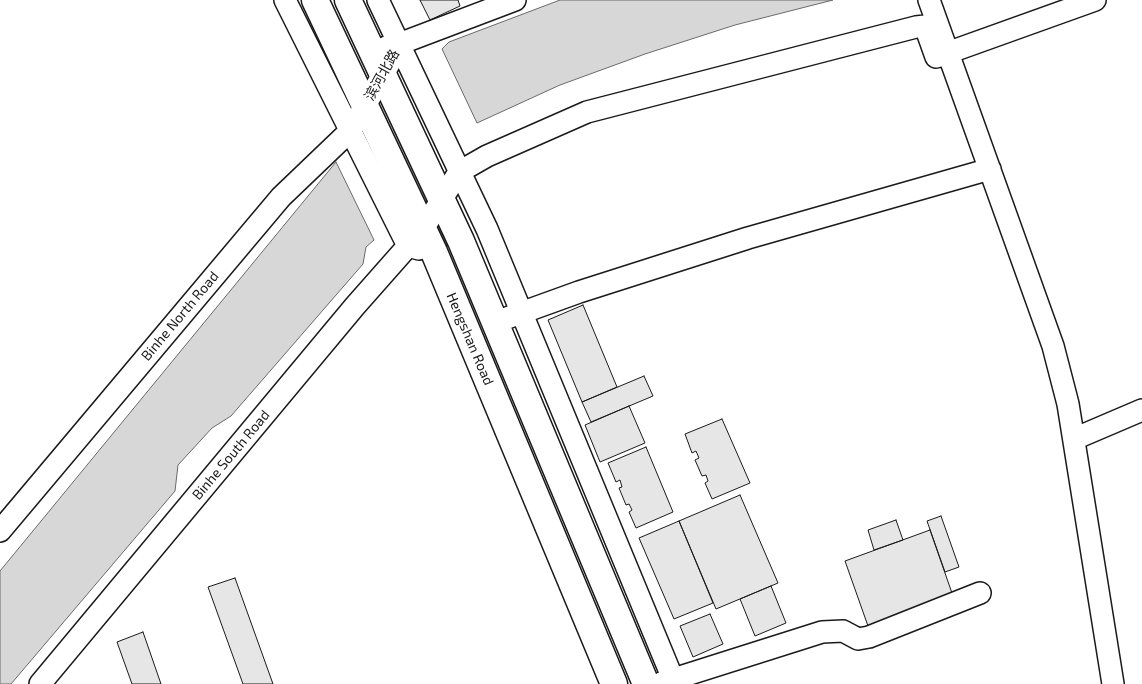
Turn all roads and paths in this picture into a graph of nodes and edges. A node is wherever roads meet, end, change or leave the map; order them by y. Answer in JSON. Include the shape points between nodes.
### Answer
{"nodes":[{"id":1,"x":285,"y":0,"type":"edge"},
{"id":2,"x":315,"y":0,"type":"edge"},
{"id":3,"x":348,"y":0,"type":"edge"},
{"id":4,"x":378,"y":0,"type":"edge"},
{"id":5,"x":515,"y":0,"type":"edge"},
{"id":6,"x":929,"y":0,"type":"edge"},
{"id":7,"x":1095,"y":0,"type":"edge"},
{"id":8,"x":399,"y":44,"type":"junction"},
{"id":9,"x":372,"y":50,"type":"junction"},
{"id":10,"x":948,"y":53,"type":"junction"},
{"id":11,"x":383,"y":77,"type":"junction"},
{"id":12,"x":365,"y":107,"type":"junction"},
{"id":13,"x":351,"y":130,"type":"junction"},
{"id":14,"x":990,"y":169,"type":"junction"},
{"id":15,"x":459,"y":172,"type":"junction"},
{"id":16,"x":442,"y":200,"type":"junction"},
{"id":17,"x":415,"y":238,"type":"junction"},
{"id":18,"x":521,"y":313,"type":"junction"},
{"id":19,"x":495,"y":322,"type":"junction"},
{"id":20,"x":1142,"y":410,"type":"edge"},
{"id":21,"x":1074,"y":439,"type":"junction"},
{"id":22,"x":0,"y":531,"type":"edge"},
{"id":23,"x":980,"y":593,"type":"dead end"},
{"id":24,"x":668,"y":682,"type":"edge"},
{"id":25,"x":40,"y":684,"type":"edge"},
{"id":26,"x":614,"y":684,"type":"edge"},
{"id":27,"x":646,"y":684,"type":"edge"},
{"id":28,"x":1113,"y":684,"type":"edge"}],
"edges":[{"from":1,"to":13,"type":"street"},
{"from":2,"to":12,"type":"main road","name":"Hengshan Road"},
{"from":3,"to":9,"type":"main road"},
{"from":4,"to":8,"type":"street"},
{"from":5,"to":8,"type":"street"},
{"from":6,"to":10,"type":"street"},
{"from":7,"to":10,"type":"street"},
{"from":8,"to":9,"type":"street"},
{"from":8,"to":11,"type":"street","name":"滨河北路"},
{"from":8,"to":15,"type":"street"},
{"from":9,"to":11,"type":"main road"},
{"from":10,"to":14,"type":"street"},
{"from":10,"to":15,"type":"street","via":[[936,57],[925,26],[916,27],[587,112],[487,156]]},
{"from":11,"to":12,"type":"street","name":"滨河北路"},
{"from":11,"to":16,"type":"main road"},
{"from":12,"to":13,"type":"street","name":"Binhe North Road"},
{"from":12,"to":17,"type":"main road","name":"Hengshan Road"},
{"from":13,"to":17,"type":"street"},
{"from":13,"to":22,"type":"street","name":"Binhe North Road","via":[[281,196]]},
{"from":14,"to":18,"type":"street","via":[[748,238]]},
{"from":14,"to":21,"type":"street","via":[[1053,346]]},
{"from":15,"to":16,"type":"street","name":"Binhe South Road"},
{"from":15,"to":18,"type":"street","via":[[487,229]]},
{"from":16,"to":17,"type":"street","name":"Binhe South Road"},
{"from":16,"to":19,"type":"main road"},
{"from":17,"to":25,"type":"street","name":"Binhe South Road","via":[[354,306]]},
{"from":17,"to":26,"type":"main road","name":"Hengshan Road","via":[[434,252]]},
{"from":18,"to":19,"type":"street"},
{"from":18,"to":24,"type":"street"},
{"from":19,"to":27,"type":"main road"},
{"from":20,"to":21,"type":"street"},
{"from":21,"to":28,"type":"street"},
{"from":23,"to":24,"type":"street","via":[[869,637],[858,639],[843,630],[822,632]]}]}
